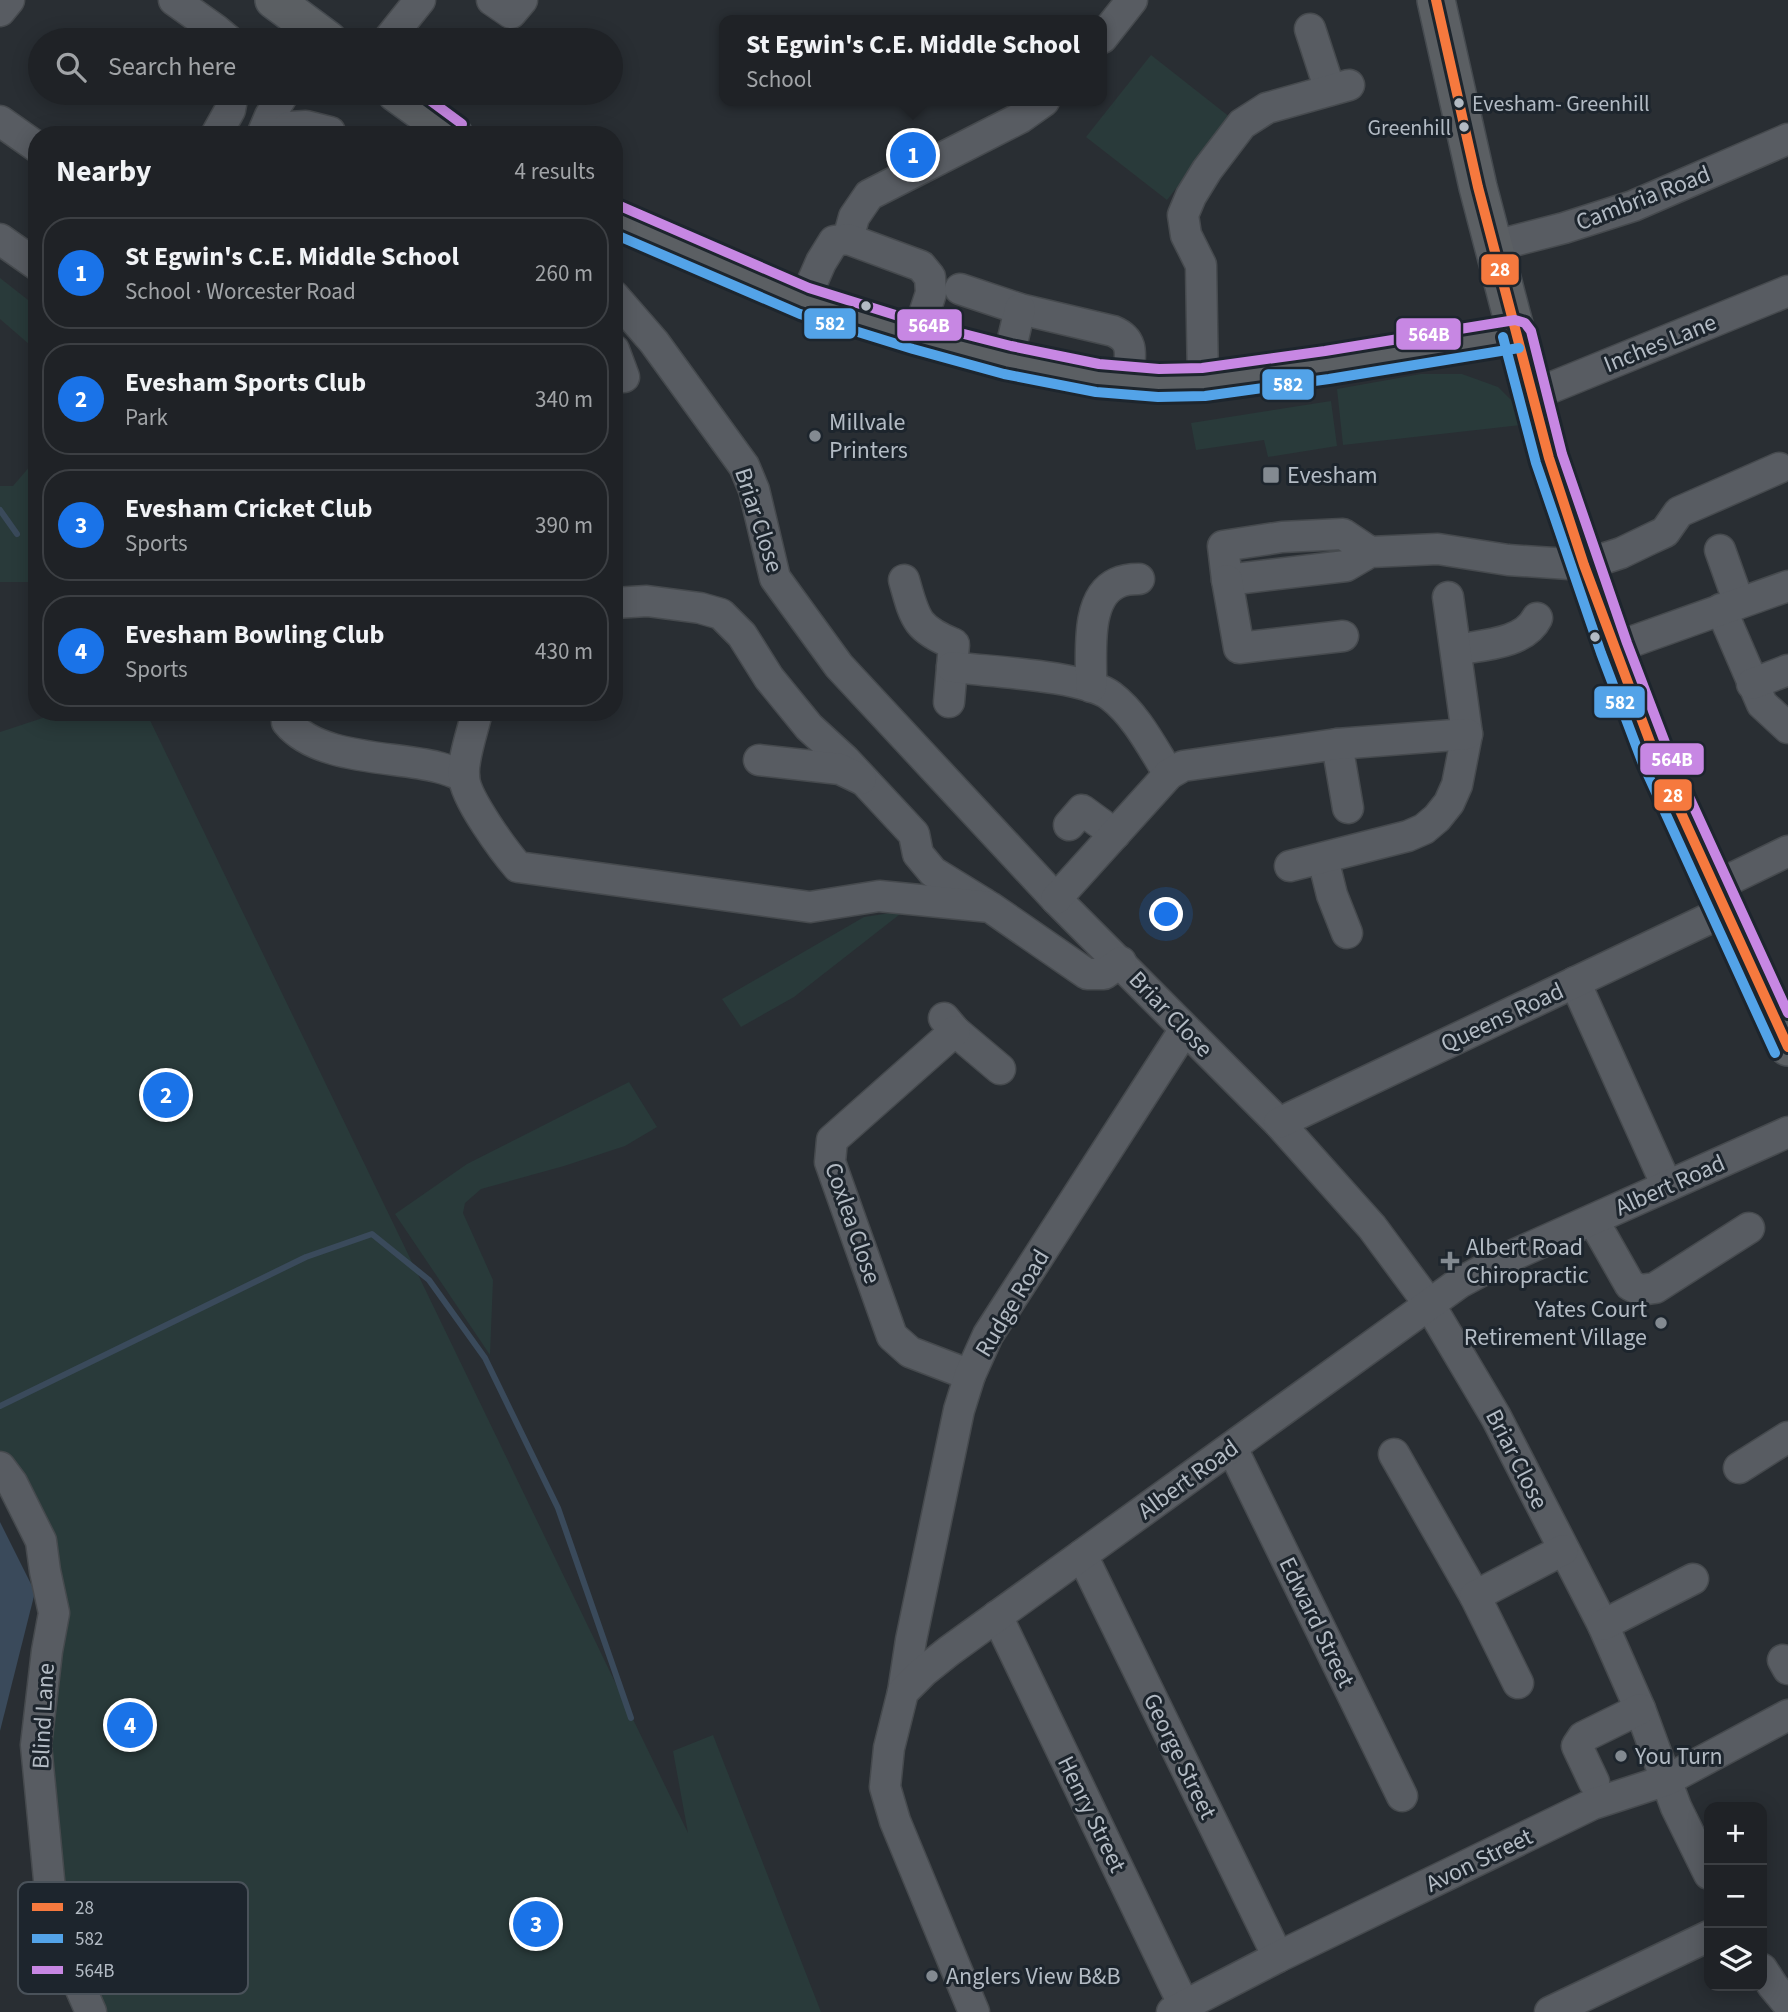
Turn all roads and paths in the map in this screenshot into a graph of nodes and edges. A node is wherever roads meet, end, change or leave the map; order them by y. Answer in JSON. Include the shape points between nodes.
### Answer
{"nodes":[{"id":1,"x":9,"y":0,"type":"edge"},
{"id":2,"x":174,"y":0,"type":"edge"},
{"id":3,"x":274,"y":0,"type":"edge"},
{"id":4,"x":420,"y":0,"type":"edge"},
{"id":5,"x":492,"y":0,"type":"edge"},
{"id":6,"x":522,"y":0,"type":"edge"},
{"id":7,"x":1132,"y":0,"type":"edge"},
{"id":8,"x":1440,"y":1,"type":"edge"},
{"id":9,"x":0,"y":11,"type":"edge"},
{"id":10,"x":213,"y":28,"type":"edge"},
{"id":11,"x":311,"y":28,"type":"edge"},
{"id":12,"x":398,"y":28,"type":"edge"},
{"id":13,"x":1310,"y":29,"type":"dead end"},
{"id":14,"x":1107,"y":32,"type":"edge"},
{"id":15,"x":231,"y":105,"type":"edge"},
{"id":16,"x":277,"y":105,"type":"edge"},
{"id":17,"x":413,"y":105,"type":"edge"},
{"id":18,"x":1037,"y":106,"type":"edge"},
{"id":19,"x":0,"y":121,"type":"edge"},
{"id":20,"x":221,"y":126,"type":"edge"},
{"id":21,"x":266,"y":126,"type":"edge"},
{"id":22,"x":442,"y":126,"type":"edge"},
{"id":23,"x":1788,"y":139,"type":"edge"},
{"id":24,"x":28,"y":141,"type":"edge"},
{"id":25,"x":623,"y":223,"type":"edge"},
{"id":26,"x":0,"y":239,"type":"edge"},
{"id":27,"x":848,"y":239,"type":"junction"},
{"id":28,"x":1494,"y":246,"type":"junction"},
{"id":29,"x":28,"y":259,"type":"edge"},
{"id":30,"x":960,"y":289,"type":"dead end"},
{"id":31,"x":1788,"y":291,"type":"edge"},
{"id":32,"x":804,"y":301,"type":"junction"},
{"id":33,"x":623,"y":306,"type":"edge"},
{"id":34,"x":1020,"y":309,"type":"junction"},
{"id":35,"x":1517,"y":334,"type":"junction"},
{"id":36,"x":917,"y":336,"type":"junction"},
{"id":37,"x":1009,"y":360,"type":"junction"},
{"id":38,"x":1128,"y":381,"type":"junction"},
{"id":39,"x":1203,"y":382,"type":"junction"},
{"id":40,"x":1534,"y":400,"type":"junction"},
{"id":41,"x":1779,"y":468,"type":"dead end"},
{"id":42,"x":1720,"y":550,"type":"dead end"},
{"id":43,"x":1584,"y":565,"type":"junction"},
{"id":44,"x":1139,"y":579,"type":"dead end"},
{"id":45,"x":904,"y":580,"type":"dead end"},
{"id":46,"x":1788,"y":586,"type":"edge"},
{"id":47,"x":1448,"y":597,"type":"dead end"},
{"id":48,"x":623,"y":602,"type":"edge"},
{"id":49,"x":1730,"y":606,"type":"junction"},
{"id":50,"x":1537,"y":618,"type":"dead end"},
{"id":51,"x":1343,"y":636,"type":"dead end"},
{"id":52,"x":1614,"y":648,"type":"junction"},
{"id":53,"x":1456,"y":650,"type":"junction"},
{"id":54,"x":953,"y":655,"type":"junction"},
{"id":55,"x":1788,"y":670,"type":"edge"},
{"id":56,"x":1752,"y":684,"type":"junction"},
{"id":57,"x":1091,"y":687,"type":"junction"},
{"id":58,"x":949,"y":702,"type":"dead end"},
{"id":59,"x":287,"y":721,"type":"edge"},
{"id":60,"x":475,"y":721,"type":"edge"},
{"id":61,"x":1788,"y":728,"type":"edge"},
{"id":62,"x":1467,"y":734,"type":"junction"},
{"id":63,"x":1337,"y":744,"type":"junction"},
{"id":64,"x":759,"y":760,"type":"dead end"},
{"id":65,"x":1169,"y":774,"type":"junction"},
{"id":66,"x":464,"y":776,"type":"junction"},
{"id":67,"x":864,"y":781,"type":"junction"},
{"id":68,"x":1348,"y":808,"type":"dead end"},
{"id":69,"x":1069,"y":825,"type":"dead end"},
{"id":70,"x":1115,"y":834,"type":"junction"},
{"id":71,"x":1788,"y":851,"type":"edge"},
{"id":72,"x":1323,"y":859,"type":"junction"},
{"id":73,"x":1290,"y":866,"type":"dead end"},
{"id":74,"x":1056,"y":899,"type":"junction"},
{"id":75,"x":1719,"y":899,"type":"junction"},
{"id":76,"x":990,"y":907,"type":"junction"},
{"id":77,"x":1347,"y":933,"type":"dead end"},
{"id":78,"x":1121,"y":962,"type":"junction"},
{"id":79,"x":1575,"y":982,"type":"junction"},
{"id":80,"x":1185,"y":1029,"type":"junction"},
{"id":81,"x":1788,"y":1047,"type":"edge"},
{"id":82,"x":1000,"y":1069,"type":"dead end"},
{"id":83,"x":1279,"y":1123,"type":"junction"},
{"id":84,"x":1788,"y":1132,"type":"edge"},
{"id":85,"x":1668,"y":1186,"type":"junction"},
{"id":86,"x":1593,"y":1220,"type":"junction"},
{"id":87,"x":1749,"y":1228,"type":"dead end"},
{"id":88,"x":1429,"y":1304,"type":"junction"},
{"id":89,"x":970,"y":1376,"type":"junction"},
{"id":90,"x":1788,"y":1437,"type":"edge"},
{"id":91,"x":1232,"y":1448,"type":"junction"},
{"id":92,"x":1394,"y":1454,"type":"dead end"},
{"id":93,"x":0,"y":1467,"type":"edge"},
{"id":94,"x":1739,"y":1468,"type":"dead end"},
{"id":95,"x":1563,"y":1550,"type":"junction"},
{"id":96,"x":1082,"y":1555,"type":"junction"},
{"id":97,"x":1693,"y":1579,"type":"dead end"},
{"id":98,"x":1475,"y":1596,"type":"junction"},
{"id":99,"x":997,"y":1616,"type":"junction"},
{"id":100,"x":1603,"y":1625,"type":"junction"},
{"id":101,"x":1518,"y":1683,"type":"dead end"},
{"id":102,"x":903,"y":1692,"type":"junction"},
{"id":103,"x":1640,"y":1709,"type":"junction"},
{"id":104,"x":1788,"y":1715,"type":"edge"},
{"id":105,"x":1667,"y":1780,"type":"junction"},
{"id":106,"x":1594,"y":1782,"type":"dead end"},
{"id":107,"x":1402,"y":1796,"type":"dead end"},
{"id":108,"x":1705,"y":1865,"type":"edge"},
{"id":109,"x":49,"y":1882,"type":"edge"},
{"id":110,"x":1704,"y":1938,"type":"edge"},
{"id":111,"x":1278,"y":1957,"type":"junction"},
{"id":112,"x":83,"y":1994,"type":"edge"},
{"id":113,"x":1181,"y":2010,"type":"edge"},
{"id":114,"x":91,"y":2012,"type":"edge"},
{"id":115,"x":974,"y":2012,"type":"edge"},
{"id":116,"x":1550,"y":2012,"type":"edge"}],
"edges":[{"from":1,"to":9,"type":"street"},
{"from":2,"to":10,"type":"street"},
{"from":3,"to":11,"type":"main road"},
{"from":4,"to":12,"type":"street"},
{"from":5,"to":6,"type":"street","via":[[511,13]]},
{"from":7,"to":14,"type":"street"},
{"from":8,"to":28,"type":"main road"},
{"from":13,"to":39,"type":"street","via":[[1339,87],[1267,108],[1242,124],[1191,196],[1184,215],[1186,236],[1201,265]]},
{"from":15,"to":20,"type":"street"},
{"from":16,"to":21,"type":"street"},
{"from":17,"to":22,"type":"main road"},
{"from":18,"to":27,"type":"street","via":[[869,195],[854,217]]},
{"from":19,"to":24,"type":"street"},
{"from":23,"to":28,"type":"street","name":"Cambria Road","via":[[1633,206]]},
{"from":25,"to":32,"type":"main road"},
{"from":26,"to":29,"type":"street"},
{"from":27,"to":32,"type":"street","via":[[834,241]]},
{"from":27,"to":36,"type":"street","via":[[921,266],[930,277],[931,293]]},
{"from":28,"to":35,"type":"main road"},
{"from":30,"to":34,"type":"street"},
{"from":31,"to":40,"type":"street","name":"Inches Lane"},
{"from":32,"to":36,"type":"main road"},
{"from":33,"to":74,"type":"street","name":"Briar Close","via":[[744,466],[754,489],[775,578],[839,666]]},
{"from":34,"to":37,"type":"street"},
{"from":34,"to":38,"type":"street","via":[[1125,336]]},
{"from":35,"to":39,"type":"main road"},
{"from":35,"to":40,"type":"main road"},
{"from":36,"to":37,"type":"main road"},
{"from":37,"to":38,"type":"main road"},
{"from":38,"to":39,"type":"main road"},
{"from":40,"to":43,"type":"main road"},
{"from":41,"to":43,"type":"street","via":[[1679,512],[1665,531],[1648,540]]},
{"from":42,"to":49,"type":"street"},
{"from":43,"to":51,"type":"street","via":[[1438,549],[1370,552],[1346,566],[1227,580],[1239,648]]},
{"from":43,"to":52,"type":"main road"},
{"from":44,"to":57,"type":"street","via":[[1113,584],[1099,599],[1092,622]]},
{"from":45,"to":54,"type":"street","via":[[914,615]]},
{"from":46,"to":49,"type":"street"},
{"from":47,"to":53,"type":"street"},
{"from":48,"to":67,"type":"street","via":[[647,601],[721,614],[742,635],[809,727]]},
{"from":49,"to":52,"type":"street"},
{"from":49,"to":56,"type":"street"},
{"from":50,"to":53,"type":"street","via":[[1532,627],[1513,638]]},
{"from":52,"to":75,"type":"main road","via":[[1656,758]]},
{"from":53,"to":62,"type":"street"},
{"from":54,"to":57,"type":"street"},
{"from":54,"to":58,"type":"street"},
{"from":55,"to":56,"type":"street"},
{"from":56,"to":61,"type":"street","via":[[1762,704]]},
{"from":57,"to":65,"type":"street","via":[[1110,695],[1133,718]]},
{"from":59,"to":66,"type":"street","via":[[295,732],[346,752]]},
{"from":60,"to":66,"type":"street"},
{"from":62,"to":63,"type":"street"},
{"from":62,"to":72,"type":"street","via":[[1457,785],[1437,818],[1408,836]]},
{"from":63,"to":65,"type":"street","via":[[1183,766]]},
{"from":63,"to":68,"type":"street"},
{"from":64,"to":67,"type":"street","via":[[840,769]]},
{"from":65,"to":70,"type":"street"},
{"from":66,"to":76,"type":"street","via":[[467,791],[518,867],[810,906],[880,896]]},
{"from":67,"to":76,"type":"street","via":[[914,834],[918,854],[933,872]]},
{"from":69,"to":70,"type":"street","via":[[1082,810]]},
{"from":70,"to":74,"type":"street"},
{"from":71,"to":75,"type":"street","name":"Queens Road"},
{"from":72,"to":73,"type":"street"},
{"from":72,"to":77,"type":"street"},
{"from":74,"to":78,"type":"street","name":"Briar Close"},
{"from":75,"to":79,"type":"street","name":"Queens Road"},
{"from":75,"to":81,"type":"main road"},
{"from":76,"to":78,"type":"street","via":[[1087,974],[1104,974]]},
{"from":78,"to":80,"type":"street","name":"Briar Close"},
{"from":79,"to":83,"type":"street","name":"Queens Road"},
{"from":79,"to":85,"type":"street"},
{"from":80,"to":83,"type":"street","name":"Briar Close"},
{"from":80,"to":89,"type":"street","name":"Rudge Road","via":[[988,1335]]},
{"from":82,"to":89,"type":"street","name":"Coxlea Close","via":[[949,1024],[832,1140],[830,1163],[892,1336],[909,1352]]},
{"from":83,"to":88,"type":"street","name":"Briar Close","via":[[1372,1227]]},
{"from":84,"to":85,"type":"street","name":"Albert Road"},
{"from":85,"to":86,"type":"street","name":"Albert Road"},
{"from":86,"to":87,"type":"street","via":[[1630,1284],[1640,1290],[1655,1288]]},
{"from":86,"to":88,"type":"street","name":"Albert Road","via":[[1500,1261]]},
{"from":88,"to":91,"type":"street","name":"Albert Road"},
{"from":88,"to":95,"type":"street","name":"Briar Close","via":[[1496,1417]]},
{"from":89,"to":102,"type":"street","name":"Rudge Road","via":[[959,1410]]},
{"from":90,"to":94,"type":"street"},
{"from":91,"to":96,"type":"street","name":"Albert Road"},
{"from":91,"to":107,"type":"street","name":"Edward Street"},
{"from":92,"to":98,"type":"street"},
{"from":93,"to":109,"type":"street","name":"Blind Lane","via":[[41,1541],[54,1613],[36,1745]]},
{"from":95,"to":98,"type":"street"},
{"from":95,"to":100,"type":"street","name":"Briar Close"},
{"from":96,"to":99,"type":"street","name":"Albert Road"},
{"from":96,"to":111,"type":"street","name":"George Street"},
{"from":97,"to":100,"type":"street"},
{"from":98,"to":101,"type":"street"},
{"from":99,"to":102,"type":"street","name":"Albert Road"},
{"from":99,"to":113,"type":"street","name":"Henry Street"},
{"from":100,"to":103,"type":"street","name":"Briar Close"},
{"from":102,"to":115,"type":"street","via":[[889,1748],[886,1787],[895,1821]]},
{"from":103,"to":105,"type":"street","name":"Briar Close"},
{"from":103,"to":106,"type":"street","via":[[1583,1737],[1577,1746]]},
{"from":104,"to":105,"type":"street","name":"Avon Street"},
{"from":105,"to":108,"type":"street","name":"Briar Close"},
{"from":105,"to":111,"type":"street","name":"Avon Street","via":[[1593,1804]]},
{"from":110,"to":116,"type":"street"},
{"from":111,"to":113,"type":"street","name":"Avon Street"},
{"from":112,"to":114,"type":"street","name":"Blind Lane"}]}
